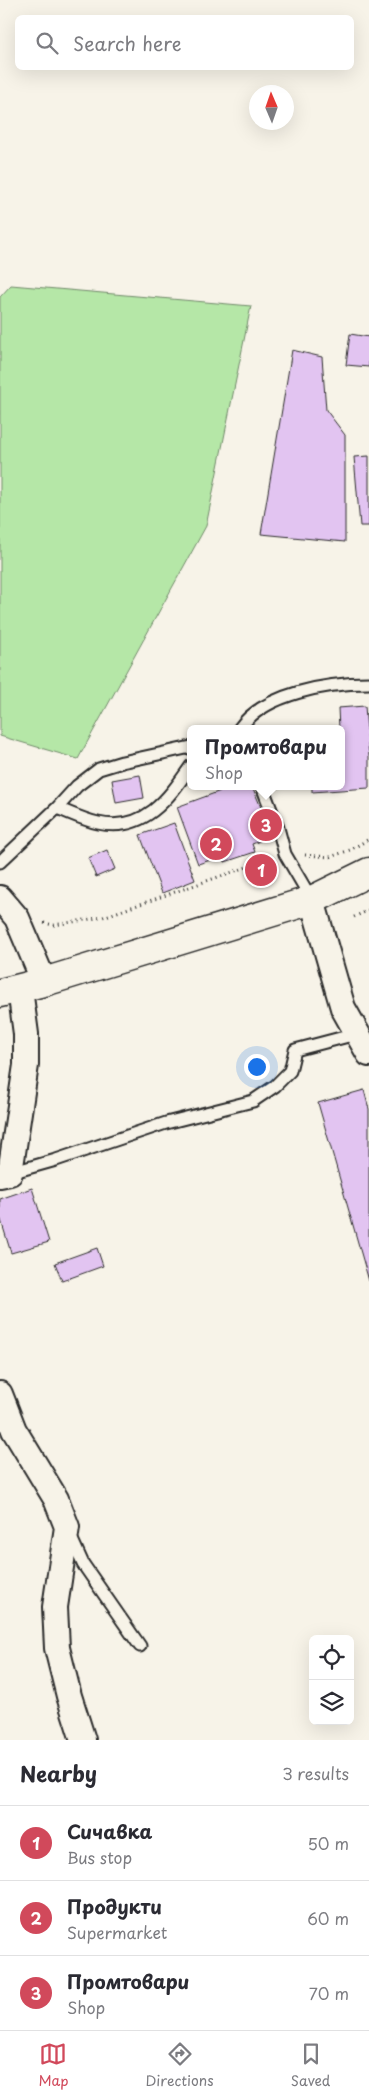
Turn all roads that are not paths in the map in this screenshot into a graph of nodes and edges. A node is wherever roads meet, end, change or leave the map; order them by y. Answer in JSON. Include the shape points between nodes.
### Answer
{"nodes":[{"id":1,"x":369,"y":683,"type":"edge"},
{"id":2,"x":242,"y":725,"type":"edge"},
{"id":3,"x":187,"y":748,"type":"edge"},
{"id":4,"x":187,"y":771,"type":"edge"},
{"id":5,"x":264,"y":790,"type":"edge"},
{"id":6,"x":57,"y":808,"type":"junction"},
{"id":7,"x":0,"y":862,"type":"edge"},
{"id":8,"x":369,"y":872,"type":"edge"},
{"id":9,"x":0,"y":898,"type":"edge"},
{"id":10,"x":312,"y":900,"type":"junction"},
{"id":11,"x":22,"y":988,"type":"edge"},
{"id":12,"x":356,"y":1034,"type":"junction"},
{"id":13,"x":369,"y":1054,"type":"edge"},
{"id":14,"x":5,"y":1174,"type":"edge"},
{"id":15,"x":0,"y":1394,"type":"edge"},
{"id":16,"x":67,"y":1527,"type":"junction"},
{"id":17,"x":140,"y":1646,"type":"dead end"},
{"id":18,"x":84,"y":1740,"type":"edge"}],
"edges":[{"from":1,"to":2,"type":"lane","via":[[341,683],[309,689],[265,706]]},
{"from":3,"to":6,"type":"lane","via":[[99,769],[77,786]]},
{"from":4,"to":6,"type":"lane","via":[[161,805],[143,818],[126,824],[98,823]]},
{"from":5,"to":10,"type":"lane","via":[[285,854]]},
{"from":6,"to":7,"type":"lane"},
{"from":8,"to":10,"type":"highway"},
{"from":9,"to":11,"type":"street","via":[[17,918]]},
{"from":10,"to":11,"type":"highway"},
{"from":10,"to":12,"type":"street","via":[[343,1008]]},
{"from":11,"to":14,"type":"street","via":[[26,1065]]},
{"from":12,"to":13,"type":"street"},
{"from":12,"to":14,"type":"lane","via":[[295,1050],[290,1071],[253,1101],[166,1123]]},
{"from":15,"to":16,"type":"street","via":[[14,1430],[56,1499]]},
{"from":16,"to":17,"type":"lane","via":[[84,1564]]},
{"from":16,"to":18,"type":"street","via":[[55,1607],[58,1648]]}]}
